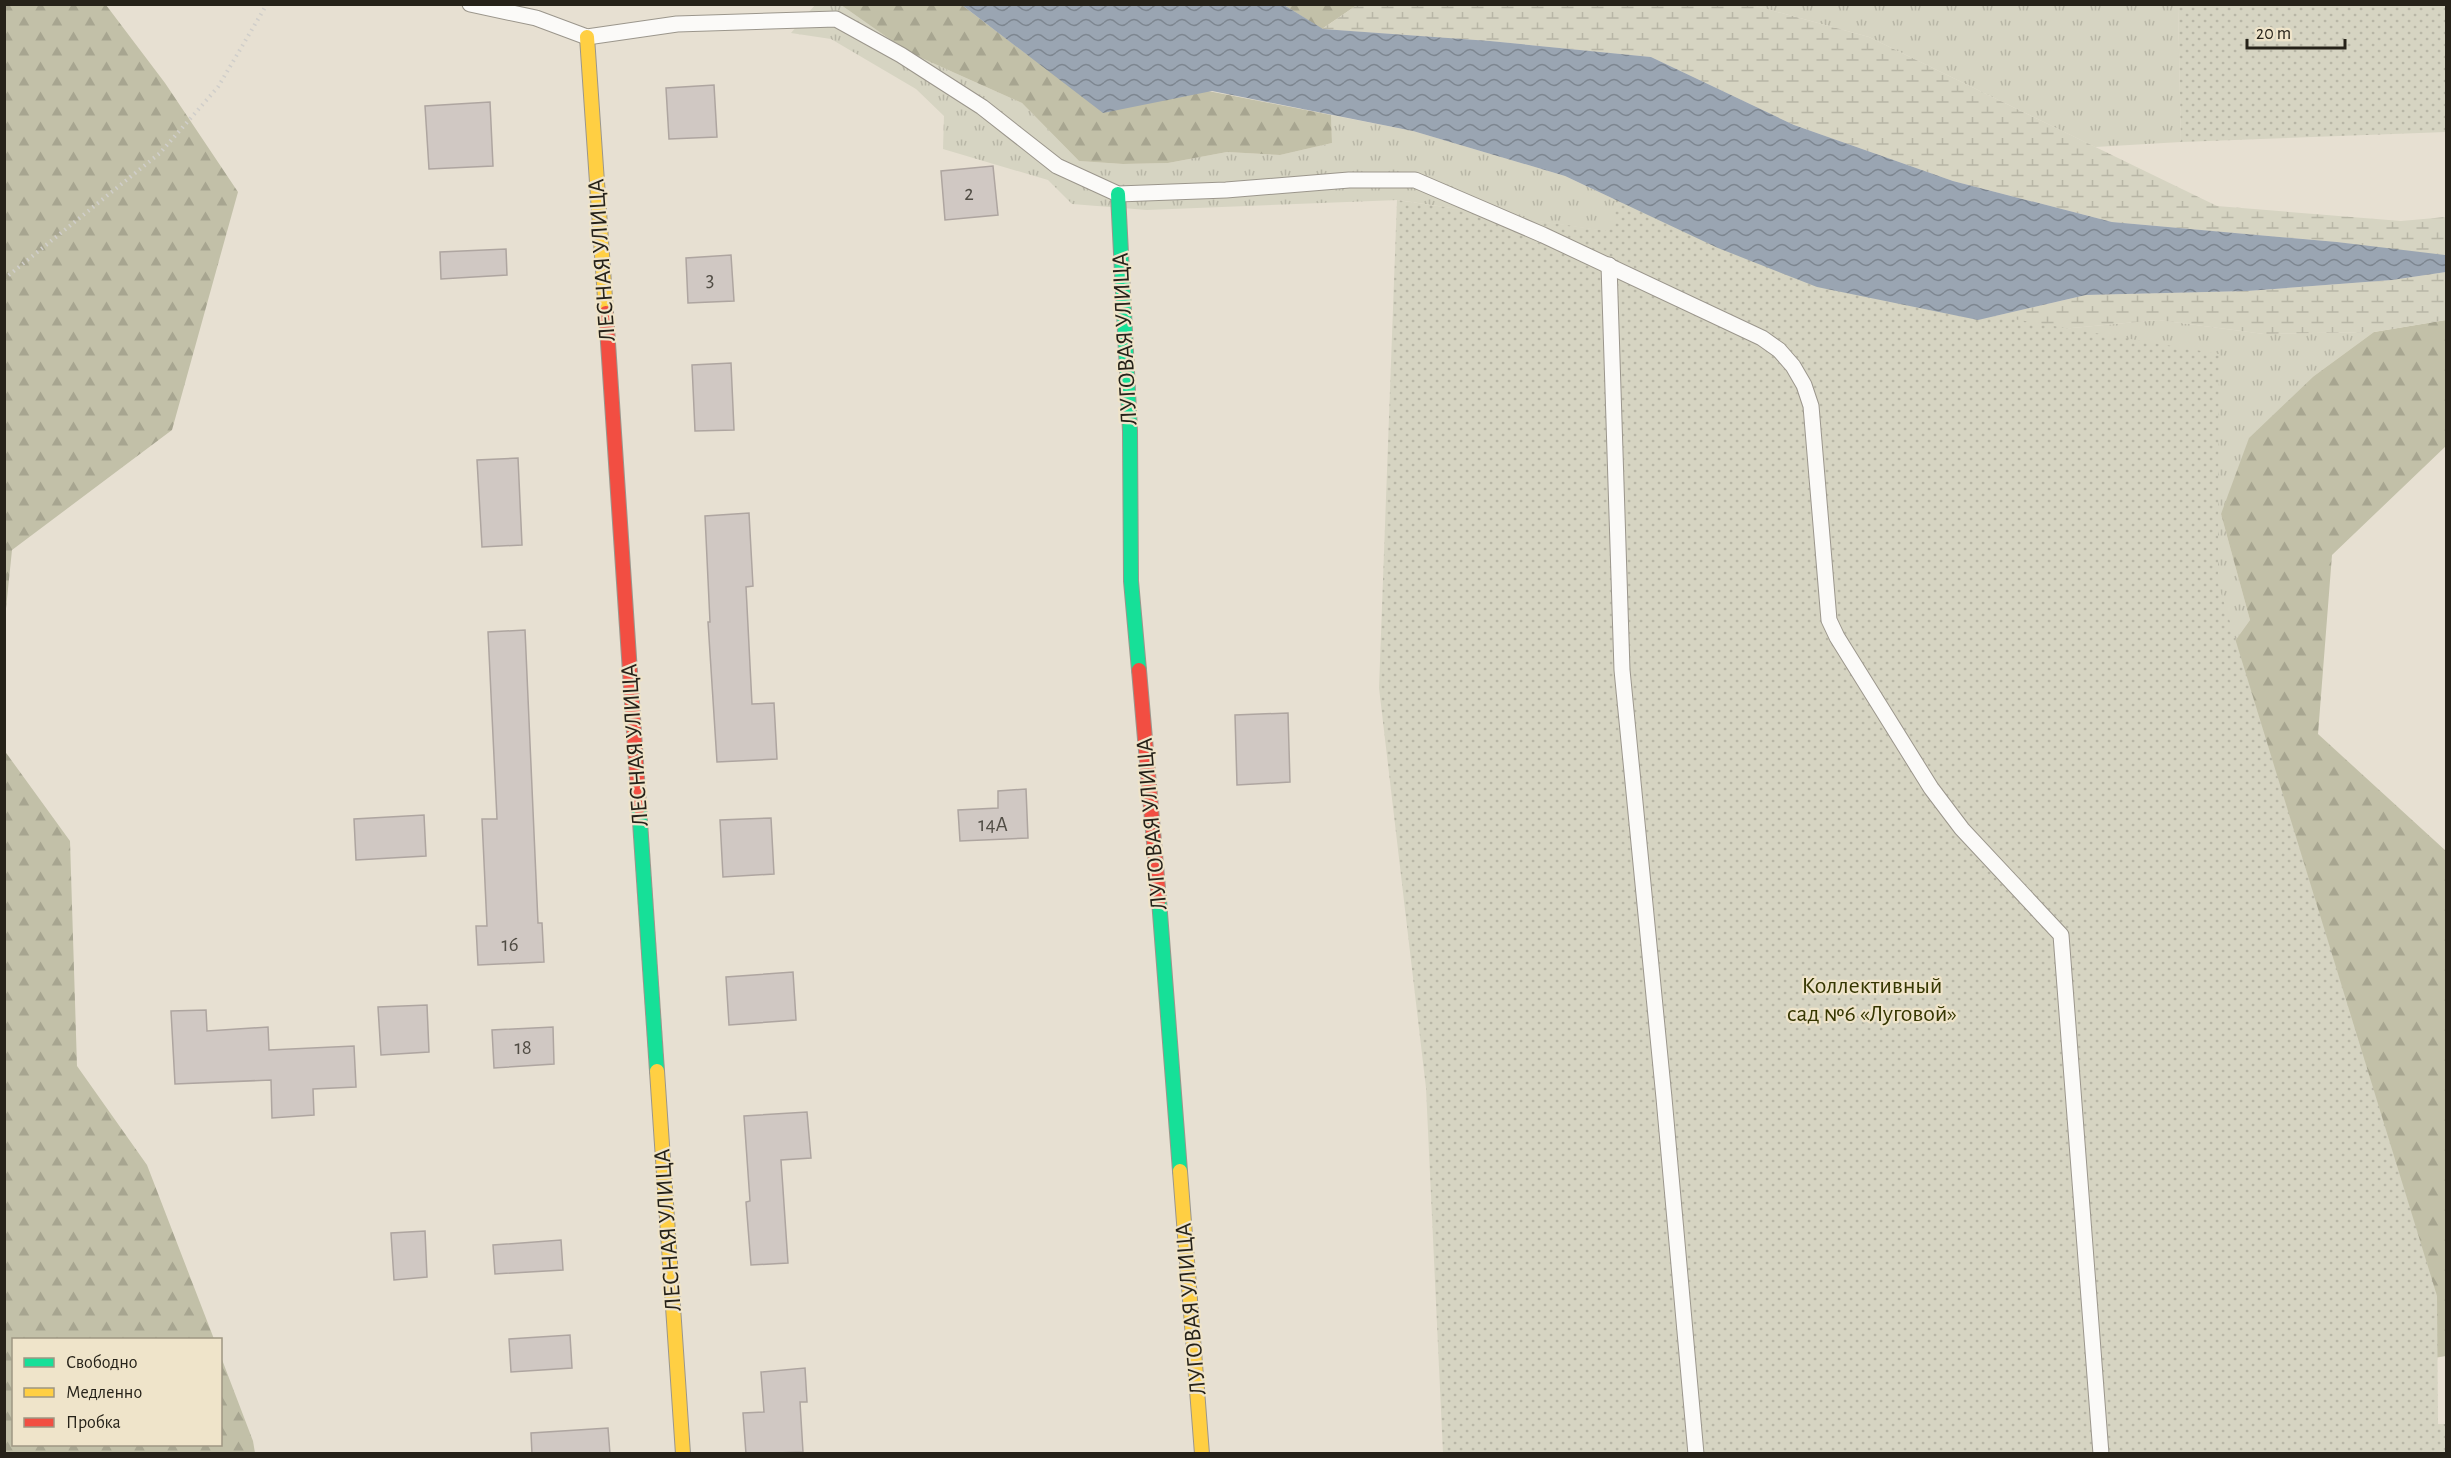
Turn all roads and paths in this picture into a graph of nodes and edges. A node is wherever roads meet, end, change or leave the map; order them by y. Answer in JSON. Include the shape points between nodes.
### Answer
{"nodes":[{"id":1,"x":267,"y":4,"type":"edge"},
{"id":2,"x":470,"y":4,"type":"edge"},
{"id":3,"x":587,"y":37,"type":"junction"},
{"id":4,"x":1118,"y":194,"type":"junction"},
{"id":5,"x":1609,"y":265,"type":"junction"},
{"id":6,"x":4,"y":279,"type":"edge"},
{"id":7,"x":683,"y":1454,"type":"edge"},
{"id":8,"x":1202,"y":1454,"type":"edge"},
{"id":9,"x":1696,"y":1454,"type":"edge"},
{"id":10,"x":2101,"y":1454,"type":"edge"}],
"edges":[{"from":1,"to":6,"type":"path","via":[[218,87],[159,153]]},
{"from":2,"to":3,"type":"lane","via":[[536,18]]},
{"from":3,"to":4,"type":"lane","via":[[677,24],[836,19],[982,106],[1057,166]]},
{"from":3,"to":7,"type":"street","name":"ЛЕСНАЯ УЛИЦА"},
{"from":4,"to":5,"type":"lane","via":[[1349,180],[1415,180]]},
{"from":4,"to":8,"type":"street","name":"ЛУГОВАЯ УЛИЦА","via":[[1130,431],[1131,581]]},
{"from":5,"to":9,"type":"lane","via":[[1622,670]]},
{"from":5,"to":10,"type":"lane","via":[[1762,338],[1793,366],[1811,406],[1829,620],[1931,788],[1956,821],[2061,935]]}]}
